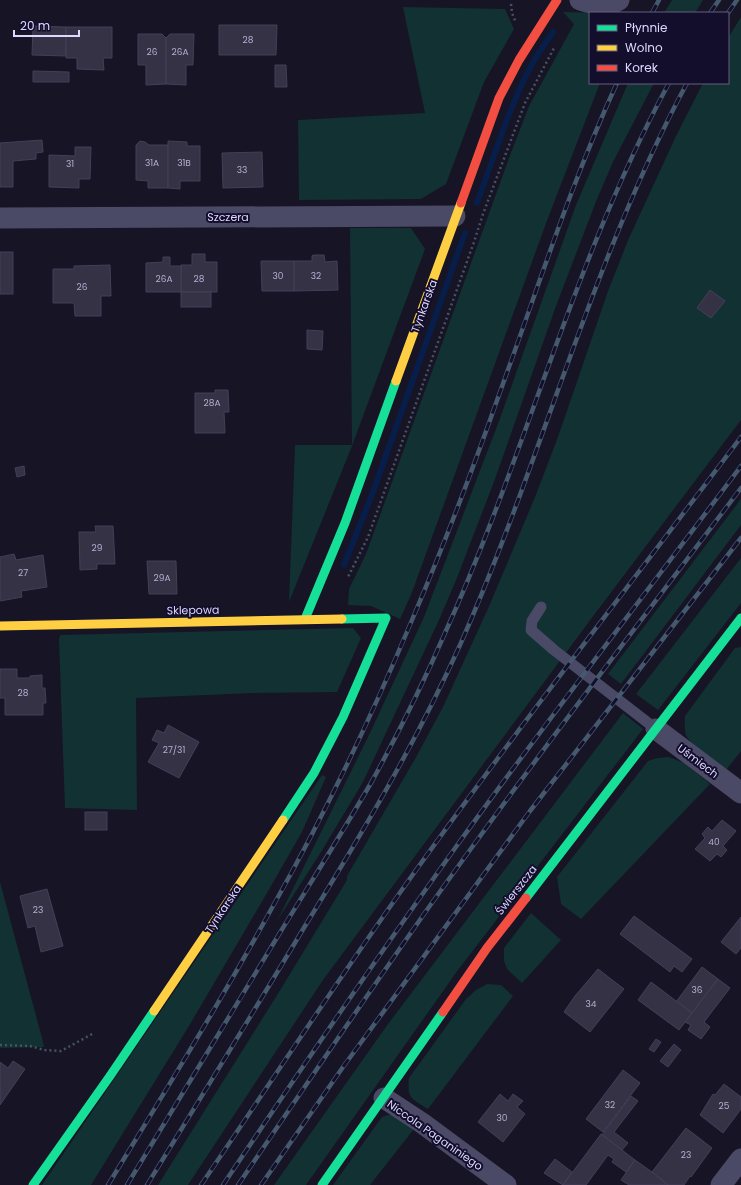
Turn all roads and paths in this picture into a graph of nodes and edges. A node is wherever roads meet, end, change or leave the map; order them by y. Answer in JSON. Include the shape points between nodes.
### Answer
{"nodes":[{"id":1,"x":557,"y":0,"type":"edge"},
{"id":2,"x":619,"y":0,"type":"edge"},
{"id":3,"x":587,"y":2,"type":"edge"},
{"id":4,"x":556,"y":44,"type":"dead end"},
{"id":5,"x":455,"y":216,"type":"junction"},
{"id":6,"x":0,"y":218,"type":"edge"},
{"id":7,"x":318,"y":588,"type":"junction"},
{"id":8,"x":541,"y":607,"type":"dead end"},
{"id":9,"x":386,"y":618,"type":"joint"},
{"id":10,"x":741,"y":618,"type":"edge"},
{"id":11,"x":305,"y":619,"type":"junction"},
{"id":12,"x":0,"y":626,"type":"edge"},
{"id":13,"x":656,"y":728,"type":"junction"},
{"id":14,"x":741,"y":793,"type":"edge"},
{"id":15,"x":94,"y":1033,"type":"dead end"},
{"id":16,"x":0,"y":1045,"type":"edge"},
{"id":17,"x":384,"y":1098,"type":"junction"},
{"id":18,"x":741,"y":1159,"type":"edge"},
{"id":19,"x":33,"y":1185,"type":"edge"},
{"id":20,"x":322,"y":1185,"type":"edge"},
{"id":21,"x":506,"y":1185,"type":"edge"},
{"id":22,"x":721,"y":1185,"type":"edge"}],
"edges":[{"from":1,"to":5,"type":"street","name":"Tynkarska","via":[[512,70]]},
{"from":2,"to":3,"type":"street","via":[[609,5]]},
{"from":4,"to":7,"type":"path","via":[[522,111],[482,214],[472,249],[362,552],[350,575]]},
{"from":5,"to":6,"type":"street","name":"Szczera"},
{"from":5,"to":7,"type":"street","name":"Tynkarska","via":[[348,516]]},
{"from":7,"to":11,"type":"street","name":"Tynkarska"},
{"from":8,"to":13,"type":"lane","via":[[532,621],[532,630],[554,650]]},
{"from":9,"to":11,"type":"street","name":"Sklepowa"},
{"from":9,"to":19,"type":"street","name":"Tynkarska","via":[[343,717],[314,773],[110,1076]]},
{"from":10,"to":13,"type":"street","name":"Świerszcza"},
{"from":11,"to":12,"type":"street","name":"Sklepowa"},
{"from":13,"to":14,"type":"street","name":"Uśmiech"},
{"from":13,"to":17,"type":"street","name":"Świerszcza","via":[[487,948]]},
{"from":15,"to":16,"type":"path","via":[[61,1051]]},
{"from":17,"to":20,"type":"street","name":"Świerszcza"},
{"from":17,"to":21,"type":"street","name":"Niccola Paganiniego"},
{"from":18,"to":22,"type":"street"}]}
